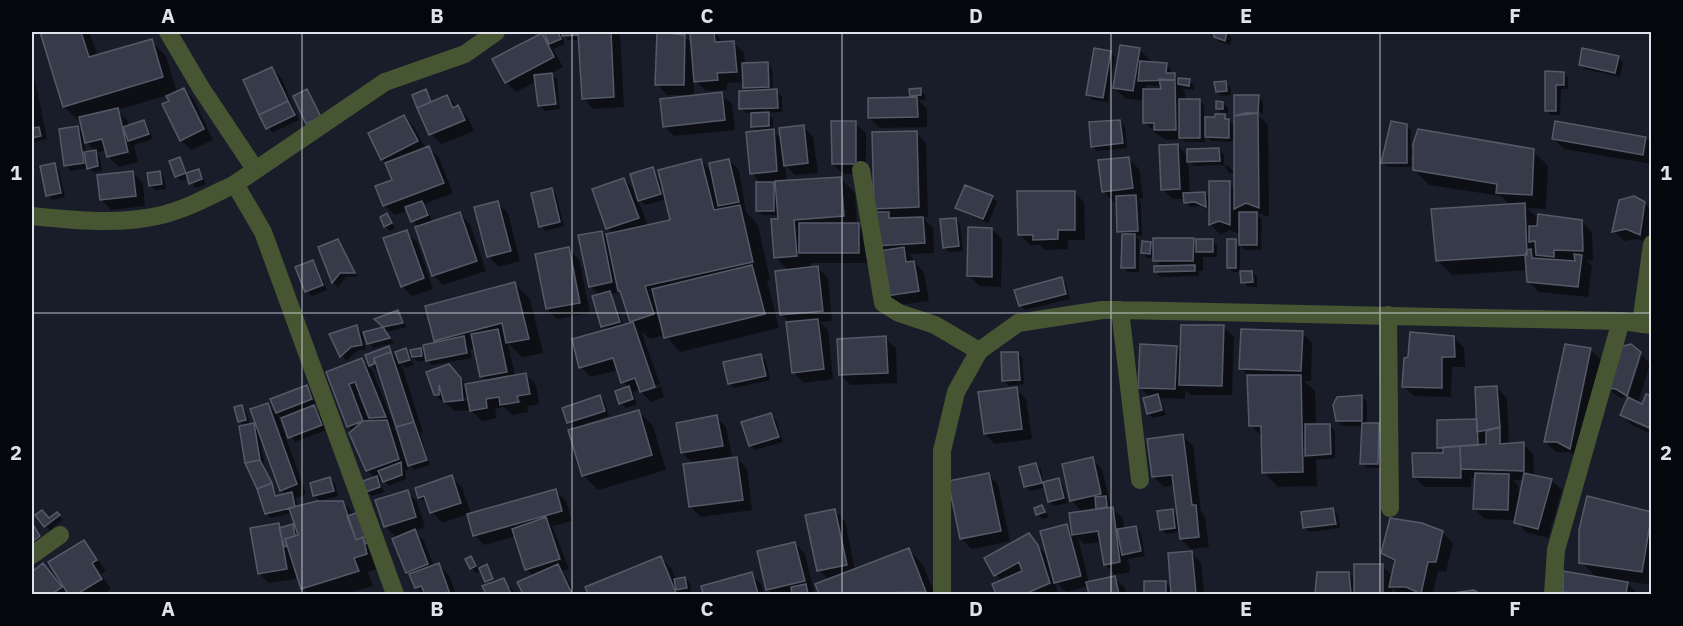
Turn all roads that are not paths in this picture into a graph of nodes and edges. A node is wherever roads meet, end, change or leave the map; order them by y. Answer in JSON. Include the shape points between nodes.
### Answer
{"nodes":[{"id":1,"x":168,"y":32,"type":"edge"},
{"id":2,"x":496,"y":32,"type":"edge"},
{"id":3,"x":255,"y":169,"type":"junction"},
{"id":4,"x":861,"y":170,"type":"dead end"},
{"id":5,"x":235,"y":184,"type":"junction"},
{"id":6,"x":32,"y":216,"type":"edge"},
{"id":7,"x":1652,"y":244,"type":"edge"},
{"id":8,"x":1120,"y":310,"type":"junction"},
{"id":9,"x":1388,"y":315,"type":"junction"},
{"id":10,"x":1621,"y":321,"type":"junction"},
{"id":11,"x":1646,"y":325,"type":"edge"},
{"id":12,"x":979,"y":351,"type":"junction"},
{"id":13,"x":1140,"y":480,"type":"dead end"},
{"id":14,"x":1390,"y":508,"type":"dead end"},
{"id":15,"x":60,"y":535,"type":"dead end"},
{"id":16,"x":32,"y":555,"type":"edge"},
{"id":17,"x":395,"y":594,"type":"edge"},
{"id":18,"x":942,"y":594,"type":"edge"},
{"id":19,"x":1553,"y":594,"type":"edge"}],
"edges":[{"from":1,"to":3,"type":"street"},
{"from":2,"to":3,"type":"street","via":[[465,54],[385,82]]},
{"from":3,"to":5,"type":"street"},
{"from":4,"to":12,"type":"street","via":[[883,303],[899,313],[935,324]]},
{"from":5,"to":6,"type":"street","via":[[157,217],[119,221]]},
{"from":5,"to":17,"type":"street","via":[[263,232]]},
{"from":7,"to":11,"type":"street"},
{"from":8,"to":9,"type":"street"},
{"from":8,"to":12,"type":"street","via":[[1018,323]]},
{"from":8,"to":13,"type":"street"},
{"from":9,"to":10,"type":"street"},
{"from":9,"to":14,"type":"street"},
{"from":10,"to":11,"type":"street"},
{"from":10,"to":19,"type":"street","via":[[1556,550]]},
{"from":12,"to":18,"type":"street","via":[[956,392],[942,451]]},
{"from":15,"to":16,"type":"street"}]}
